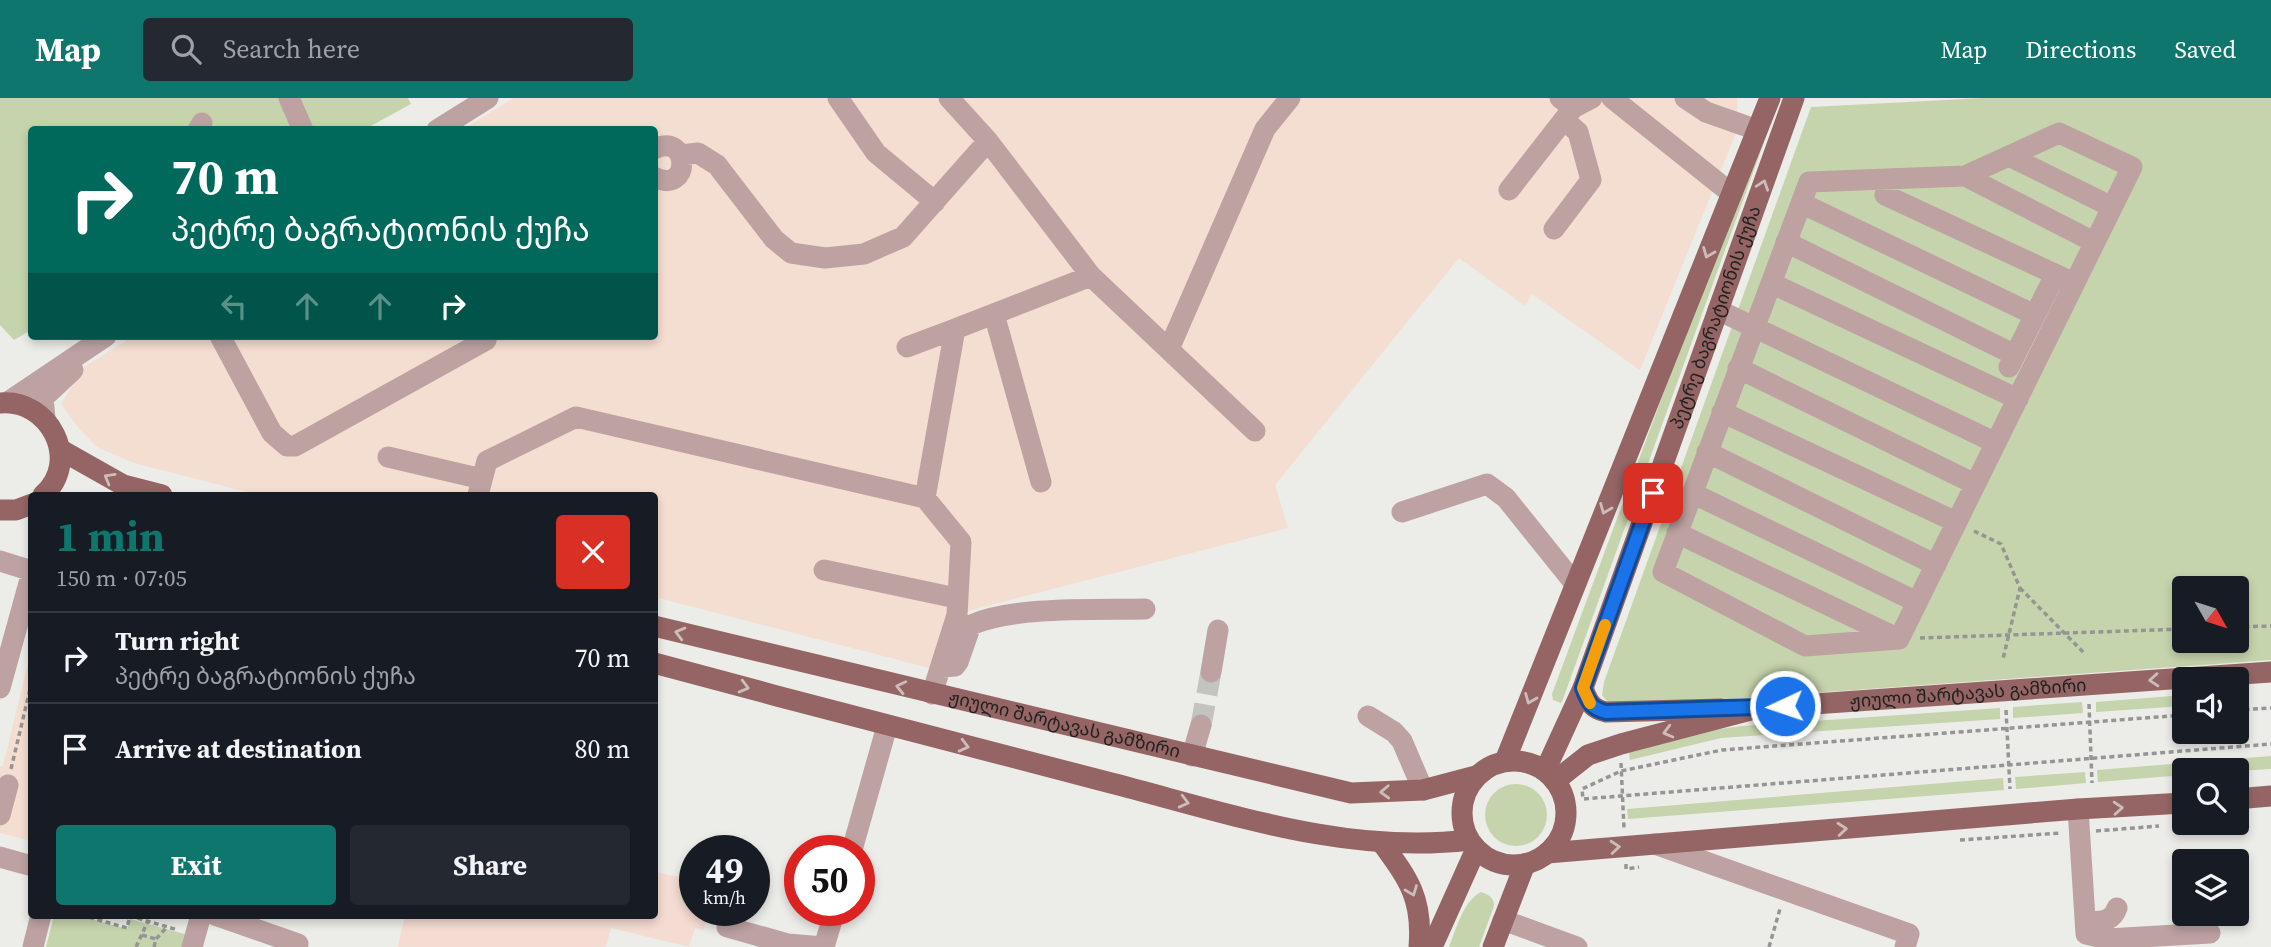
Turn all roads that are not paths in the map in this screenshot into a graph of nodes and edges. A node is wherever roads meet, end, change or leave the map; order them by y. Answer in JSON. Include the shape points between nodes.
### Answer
{"nodes":[{"id":1,"x":289,"y":98,"type":"edge"},
{"id":2,"x":488,"y":98,"type":"edge"},
{"id":3,"x":838,"y":98,"type":"edge"},
{"id":4,"x":949,"y":98,"type":"edge"},
{"id":5,"x":1290,"y":98,"type":"edge"},
{"id":6,"x":1612,"y":98,"type":"edge"},
{"id":7,"x":1685,"y":98,"type":"edge"},
{"id":8,"x":1770,"y":98,"type":"edge"},
{"id":9,"x":1794,"y":98,"type":"edge"},
{"id":10,"x":1572,"y":106,"type":"edge"},
{"id":11,"x":301,"y":126,"type":"edge"},
{"id":12,"x":443,"y":126,"type":"edge"},
{"id":13,"x":1757,"y":130,"type":"junction"},
{"id":14,"x":988,"y":141,"type":"junction"},
{"id":15,"x":658,"y":148,"type":"edge"},
{"id":16,"x":681,"y":155,"type":"junction"},
{"id":17,"x":2008,"y":156,"type":"junction"},
{"id":18,"x":1965,"y":176,"type":"junction"},
{"id":19,"x":658,"y":179,"type":"edge"},
{"id":20,"x":1890,"y":179,"type":"junction"},
{"id":21,"x":1509,"y":190,"type":"dead end"},
{"id":22,"x":1732,"y":194,"type":"junction"},
{"id":23,"x":934,"y":202,"type":"junction"},
{"id":24,"x":1801,"y":203,"type":"junction"},
{"id":25,"x":2112,"y":207,"type":"junction"},
{"id":26,"x":1554,"y":229,"type":"dead end"},
{"id":27,"x":1786,"y":242,"type":"junction"},
{"id":28,"x":2094,"y":242,"type":"junction"},
{"id":29,"x":1091,"y":276,"type":"junction"},
{"id":30,"x":2065,"y":279,"type":"junction"},
{"id":31,"x":1771,"y":283,"type":"junction"},
{"id":32,"x":1718,"y":310,"type":"junction"},
{"id":33,"x":994,"y":314,"type":"junction"},
{"id":34,"x":2035,"y":315,"type":"junction"},
{"id":35,"x":1754,"y":327,"type":"junction"},
{"id":36,"x":956,"y":328,"type":"junction"},
{"id":37,"x":101,"y":340,"type":"edge"},
{"id":38,"x":104,"y":340,"type":"edge"},
{"id":39,"x":222,"y":340,"type":"edge"},
{"id":40,"x":486,"y":340,"type":"edge"},
{"id":41,"x":907,"y":347,"type":"dead end"},
{"id":42,"x":1169,"y":349,"type":"junction"},
{"id":43,"x":2015,"y":355,"type":"junction"},
{"id":44,"x":1738,"y":368,"type":"junction"},
{"id":45,"x":2028,"y":377,"type":"junction"},
{"id":46,"x":2018,"y":399,"type":"junction"},
{"id":47,"x":3,"y":400,"type":"edge"},
{"id":48,"x":1722,"y":412,"type":"junction"},
{"id":49,"x":45,"y":418,"type":"junction"},
{"id":50,"x":1255,"y":431,"type":"dead end"},
{"id":51,"x":1996,"y":443,"type":"junction"},
{"id":52,"x":61,"y":450,"type":"junction"},
{"id":53,"x":1707,"y":452,"type":"junction"},
{"id":54,"x":388,"y":457,"type":"dead end"},
{"id":55,"x":1041,"y":482,"type":"dead end"},
{"id":56,"x":1975,"y":484,"type":"junction"},
{"id":57,"x":480,"y":487,"type":"edge"},
{"id":58,"x":47,"y":492,"type":"edge"},
{"id":59,"x":150,"y":492,"type":"edge"},
{"id":60,"x":1692,"y":493,"type":"junction"},
{"id":61,"x":925,"y":498,"type":"junction"},
{"id":62,"x":28,"y":506,"type":"edge"},
{"id":63,"x":0,"y":510,"type":"edge"},
{"id":64,"x":1402,"y":512,"type":"dead end"},
{"id":65,"x":1956,"y":522,"type":"junction"},
{"id":66,"x":1676,"y":533,"type":"junction"},
{"id":67,"x":0,"y":561,"type":"edge"},
{"id":68,"x":1936,"y":565,"type":"junction"},
{"id":69,"x":28,"y":570,"type":"edge"},
{"id":70,"x":824,"y":570,"type":"dead end"},
{"id":71,"x":1575,"y":584,"type":"junction"},
{"id":72,"x":28,"y":586,"type":"edge"},
{"id":73,"x":956,"y":598,"type":"junction"},
{"id":74,"x":1917,"y":602,"type":"junction"},
{"id":75,"x":1145,"y":608,"type":"dead end"},
{"id":76,"x":658,"y":627,"type":"edge"},
{"id":77,"x":1218,"y":630,"type":"dead end"},
{"id":78,"x":1899,"y":639,"type":"junction"},
{"id":79,"x":658,"y":664,"type":"edge"},
{"id":80,"x":942,"y":667,"type":"junction"},
{"id":81,"x":1212,"y":672,"type":"tunnel mouth"},
{"id":82,"x":2271,"y":672,"type":"edge"},
{"id":83,"x":0,"y":688,"type":"edge"},
{"id":84,"x":1583,"y":688,"type":"junction"},
{"id":85,"x":932,"y":694,"type":"junction"},
{"id":86,"x":1758,"y":708,"type":"junction"},
{"id":87,"x":1368,"y":716,"type":"dead end"},
{"id":88,"x":1201,"y":725,"type":"tunnel mouth"},
{"id":89,"x":887,"y":726,"type":"junction"},
{"id":90,"x":1192,"y":756,"type":"junction"},
{"id":91,"x":1504,"y":761,"type":"junction"},
{"id":92,"x":1476,"y":776,"type":"junction"},
{"id":93,"x":1550,"y":776,"type":"junction"},
{"id":94,"x":8,"y":785,"type":"road end"},
{"id":95,"x":1423,"y":790,"type":"junction"},
{"id":96,"x":2271,"y":796,"type":"edge"},
{"id":97,"x":2249,"y":798,"type":"edge"},
{"id":98,"x":2172,"y":804,"type":"edge"},
{"id":99,"x":2078,"y":809,"type":"junction"},
{"id":100,"x":0,"y":815,"type":"edge"},
{"id":101,"x":856,"y":835,"type":"edge"},
{"id":102,"x":1382,"y":843,"type":"junction"},
{"id":103,"x":1655,"y":844,"type":"junction"},
{"id":104,"x":1473,"y":845,"type":"junction"},
{"id":105,"x":1547,"y":853,"type":"junction"},
{"id":106,"x":0,"y":857,"type":"edge"},
{"id":107,"x":1525,"y":864,"type":"junction"},
{"id":108,"x":28,"y":865,"type":"edge"},
{"id":109,"x":2117,"y":908,"type":"dead end"},
{"id":110,"x":40,"y":919,"type":"edge"},
{"id":111,"x":198,"y":919,"type":"edge"},
{"id":112,"x":226,"y":919,"type":"edge"},
{"id":113,"x":1503,"y":920,"type":"junction"},
{"id":114,"x":2086,"y":922,"type":"junction"},
{"id":115,"x":830,"y":926,"type":"edge"},
{"id":116,"x":727,"y":927,"type":"dead end"},
{"id":117,"x":2210,"y":933,"type":"dead end"},
{"id":118,"x":186,"y":939,"type":"edge"},
{"id":119,"x":299,"y":946,"type":"edge"},
{"id":120,"x":33,"y":947,"type":"edge"},
{"id":121,"x":823,"y":947,"type":"edge"},
{"id":122,"x":1419,"y":947,"type":"edge"},
{"id":123,"x":1432,"y":947,"type":"edge"},
{"id":124,"x":1493,"y":947,"type":"edge"},
{"id":125,"x":1577,"y":947,"type":"edge"},
{"id":126,"x":1905,"y":947,"type":"edge"}],
"edges":[{"from":1,"to":11,"type":"street"},
{"from":2,"to":12,"type":"street"},
{"from":3,"to":23,"type":"street","via":[[876,153]]},
{"from":4,"to":14,"type":"street"},
{"from":5,"to":42,"type":"street","via":[[1265,129]]},
{"from":6,"to":22,"type":"street"},
{"from":7,"to":13,"type":"street","via":[[1706,112]]},
{"from":8,"to":13,"type":"main road","name":"პეტრე ბაგრატიონის ქუჩა"},
{"from":32,"to":9,"type":"main road","name":"პეტრე ბაგრატიონის ქუჩა","one_way":true},
{"from":10,"to":21,"type":"street"},
{"from":10,"to":26,"type":"street","via":[[1591,180]]},
{"from":13,"to":22,"type":"main road","name":"პეტრე ბაგრატიონის ქუჩა"},
{"from":14,"to":23,"type":"street"},
{"from":14,"to":29,"type":"street"},
{"from":15,"to":16,"type":"street","via":[[668,146]]},
{"from":16,"to":19,"type":"street","via":[[682,167],[676,177]]},
{"from":16,"to":23,"type":"street","via":[[698,153],[718,165],[774,239],[791,253],[825,258],[864,254],[903,237]]},
{"from":17,"to":18,"type":"street"},
{"from":17,"to":25,"type":"street"},
{"from":17,"to":25,"type":"street","via":[[2059,133],[2132,167]]},
{"from":18,"to":20,"type":"street"},
{"from":18,"to":28,"type":"street"},
{"from":20,"to":24,"type":"street","via":[[1808,182]]},
{"from":20,"to":30,"type":"street","via":[[1885,195]]},
{"from":22,"to":71,"type":"main road","name":"პეტრე ბაგრატიონის ქუჩა","one_way":true},
{"from":24,"to":27,"type":"street"},
{"from":24,"to":34,"type":"street"},
{"from":25,"to":28,"type":"street"},
{"from":27,"to":31,"type":"street"},
{"from":27,"to":43,"type":"street"},
{"from":28,"to":30,"type":"street"},
{"from":29,"to":33,"type":"street"},
{"from":29,"to":42,"type":"street"},
{"from":30,"to":34,"type":"street"},
{"from":30,"to":45,"type":"street"},
{"from":31,"to":35,"type":"street"},
{"from":31,"to":46,"type":"street"},
{"from":32,"to":35,"type":"street"},
{"from":32,"to":84,"type":"main road","name":"პეტრე ბაგრატიონის ქუჩა"},
{"from":33,"to":36,"type":"street"},
{"from":33,"to":55,"type":"street"},
{"from":34,"to":43,"type":"street"},
{"from":35,"to":44,"type":"street"},
{"from":35,"to":51,"type":"street"},
{"from":36,"to":41,"type":"street"},
{"from":36,"to":61,"type":"street"},
{"from":37,"to":47,"type":"street"},
{"from":38,"to":49,"type":"street","via":[[43,398]]},
{"from":39,"to":40,"type":"street","via":[[272,433],[287,446],[295,446]]},
{"from":42,"to":50,"type":"street"},
{"from":43,"to":45,"type":"street","via":[[2009,367]]},
{"from":44,"to":48,"type":"street"},
{"from":44,"to":56,"type":"street"},
{"from":45,"to":46,"type":"street"},
{"from":46,"to":51,"type":"street"},
{"from":47,"to":49,"type":"main road"},
{"from":48,"to":53,"type":"street"},
{"from":48,"to":65,"type":"street"},
{"from":49,"to":52,"type":"main road"},
{"from":51,"to":56,"type":"street"},
{"from":52,"to":58,"type":"main road","via":[[59,471]]},
{"from":59,"to":52,"type":"main road","one_way":true,"via":[[123,485]]},
{"from":53,"to":60,"type":"street"},
{"from":53,"to":68,"type":"street"},
{"from":54,"to":57,"type":"street"},
{"from":56,"to":65,"type":"street"},
{"from":57,"to":61,"type":"street","via":[[487,461],[576,417]]},
{"from":60,"to":66,"type":"street"},
{"from":60,"to":74,"type":"street"},
{"from":61,"to":73,"type":"street","via":[[961,542]]},
{"from":62,"to":63,"type":"main road"},
{"from":64,"to":71,"type":"street","via":[[1487,484],[1506,498]]},
{"from":65,"to":68,"type":"street"},
{"from":66,"to":78,"type":"street"},
{"from":66,"to":78,"type":"street","via":[[1663,572],[1805,646]]},
{"from":67,"to":69,"type":"street"},
{"from":68,"to":74,"type":"street"},
{"from":70,"to":73,"type":"street"},
{"from":71,"to":91,"type":"main road","name":"პეტრე ბაგრატიონის ქუჩა","one_way":true},
{"from":72,"to":83,"type":"street"},
{"from":73,"to":80,"type":"street","via":[[957,615]]},
{"from":74,"to":78,"type":"street"},
{"from":75,"to":80,"type":"street","via":[[986,618],[971,625],[955,666]]},
{"from":85,"to":76,"type":"main road","name":"ჟიული შარტავას გამზირი","one_way":true},
{"from":77,"to":81,"type":"street"},
{"from":79,"to":89,"type":"main road","one_way":true},
{"from":80,"to":85,"type":"street"},
{"from":82,"to":86,"type":"main road","name":"ჟიული შარტავას გამზირი","one_way":true},
{"from":84,"to":86,"type":"main road","via":[[1595,709],[1606,712]]},
{"from":84,"to":93,"type":"main road","name":"პეტრე ბაგრატიონის ქუჩა"},
{"from":85,"to":90,"type":"main road","name":"ჟიული შარტავას გამზირი"},
{"from":86,"to":93,"type":"main road","name":"ჟიული შარტავას გამზირი","one_way":true,"via":[[1588,755]]},
{"from":87,"to":95,"type":"street","via":[[1402,741]]},
{"from":88,"to":90,"type":"street"},
{"from":89,"to":101,"type":"street"},
{"from":89,"to":102,"type":"main road","one_way":true,"via":[[1299,831]]},
{"from":95,"to":90,"type":"main road","name":"ჟიული შარტავას გამზირი","one_way":true,"via":[[1351,793]]},
{"from":91,"to":92,"type":"main road"},
{"from":91,"to":93,"type":"main road","via":[[1525,762]]},
{"from":92,"to":95,"type":"main road","name":"ჟიული შარტავას გამზირი"},
{"from":92,"to":104,"type":"main road","via":[[1462,807],[1464,830]]},
{"from":93,"to":105,"type":"main road","via":[[1564,798],[1566,818],[1560,837]]},
{"from":94,"to":100,"type":"street"},
{"from":96,"to":97,"type":"main road"},
{"from":99,"to":98,"type":"main road","one_way":true},
{"from":103,"to":99,"type":"main road","one_way":true},
{"from":99,"to":114,"type":"street"},
{"from":102,"to":104,"type":"main road"},
{"from":102,"to":122,"type":"main road","one_way":true,"via":[[1414,891],[1421,928]]},
{"from":105,"to":103,"type":"main road","one_way":true},
{"from":103,"to":126,"type":"street","via":[[1909,934]]},
{"from":104,"to":107,"type":"main road","via":[[1494,861]]},
{"from":104,"to":123,"type":"main road"},
{"from":105,"to":107,"type":"main road"},
{"from":106,"to":108,"type":"street"},
{"from":107,"to":113,"type":"main road"},
{"from":109,"to":114,"type":"street","via":[[2109,920]]},
{"from":110,"to":120,"type":"street"},
{"from":111,"to":118,"type":"street"},
{"from":112,"to":119,"type":"street"},
{"from":113,"to":124,"type":"main road"},
{"from":113,"to":125,"type":"street"},
{"from":114,"to":117,"type":"street","via":[[2086,934],[2107,940]]},
{"from":115,"to":121,"type":"street"},
{"from":116,"to":121,"type":"street","via":[[788,944]]}]}
